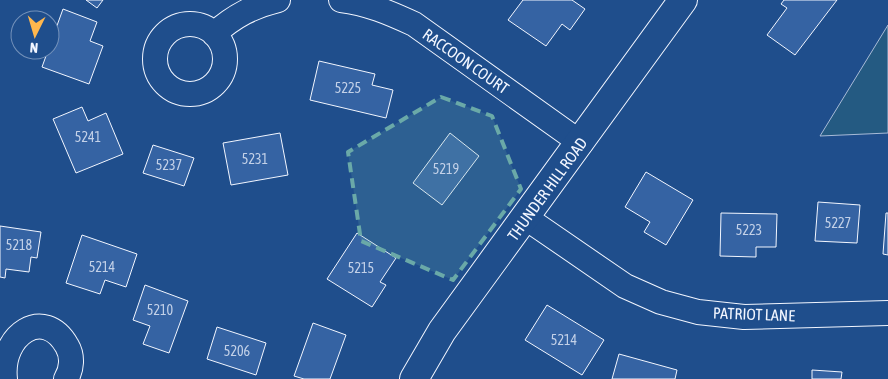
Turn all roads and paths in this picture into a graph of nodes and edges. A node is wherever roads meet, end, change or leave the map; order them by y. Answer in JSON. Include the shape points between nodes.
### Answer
{"nodes":[{"id":1,"x":278,"y":0,"type":"edge"},
{"id":2,"x":341,"y":0,"type":"edge"},
{"id":3,"x":683,"y":0,"type":"edge"},
{"id":4,"x":214,"y":34,"type":"dead end"},
{"id":5,"x":581,"y":143,"type":"junction"},
{"id":6,"x":526,"y":218,"type":"junction"},
{"id":7,"x":888,"y":313,"type":"edge"},
{"id":8,"x":73,"y":377,"type":"edge"},
{"id":9,"x":5,"y":379,"type":"edge"},
{"id":10,"x":414,"y":379,"type":"edge"}],
"edges":[{"from":1,"to":4,"type":"street","via":[[255,6],[229,20]]},
{"from":2,"to":5,"type":"street","name":"RACCOON COURT","via":[[384,10],[414,24]]},
{"from":3,"to":5,"type":"street","name":"THUNDER HILL ROAD"},
{"from":5,"to":6,"type":"street","name":"THUNDER HILL ROAD"},
{"from":6,"to":7,"type":"street","name":"PATRIOT LANE","via":[[625,286],[661,302],[698,312],[744,317]]},
{"from":6,"to":10,"type":"street","name":"THUNDER HILL ROAD","via":[[442,331]]},
{"from":8,"to":9,"type":"street","via":[[70,350],[64,340],[45,327],[33,326],[12,335],[4,344],[0,367]]}]}
